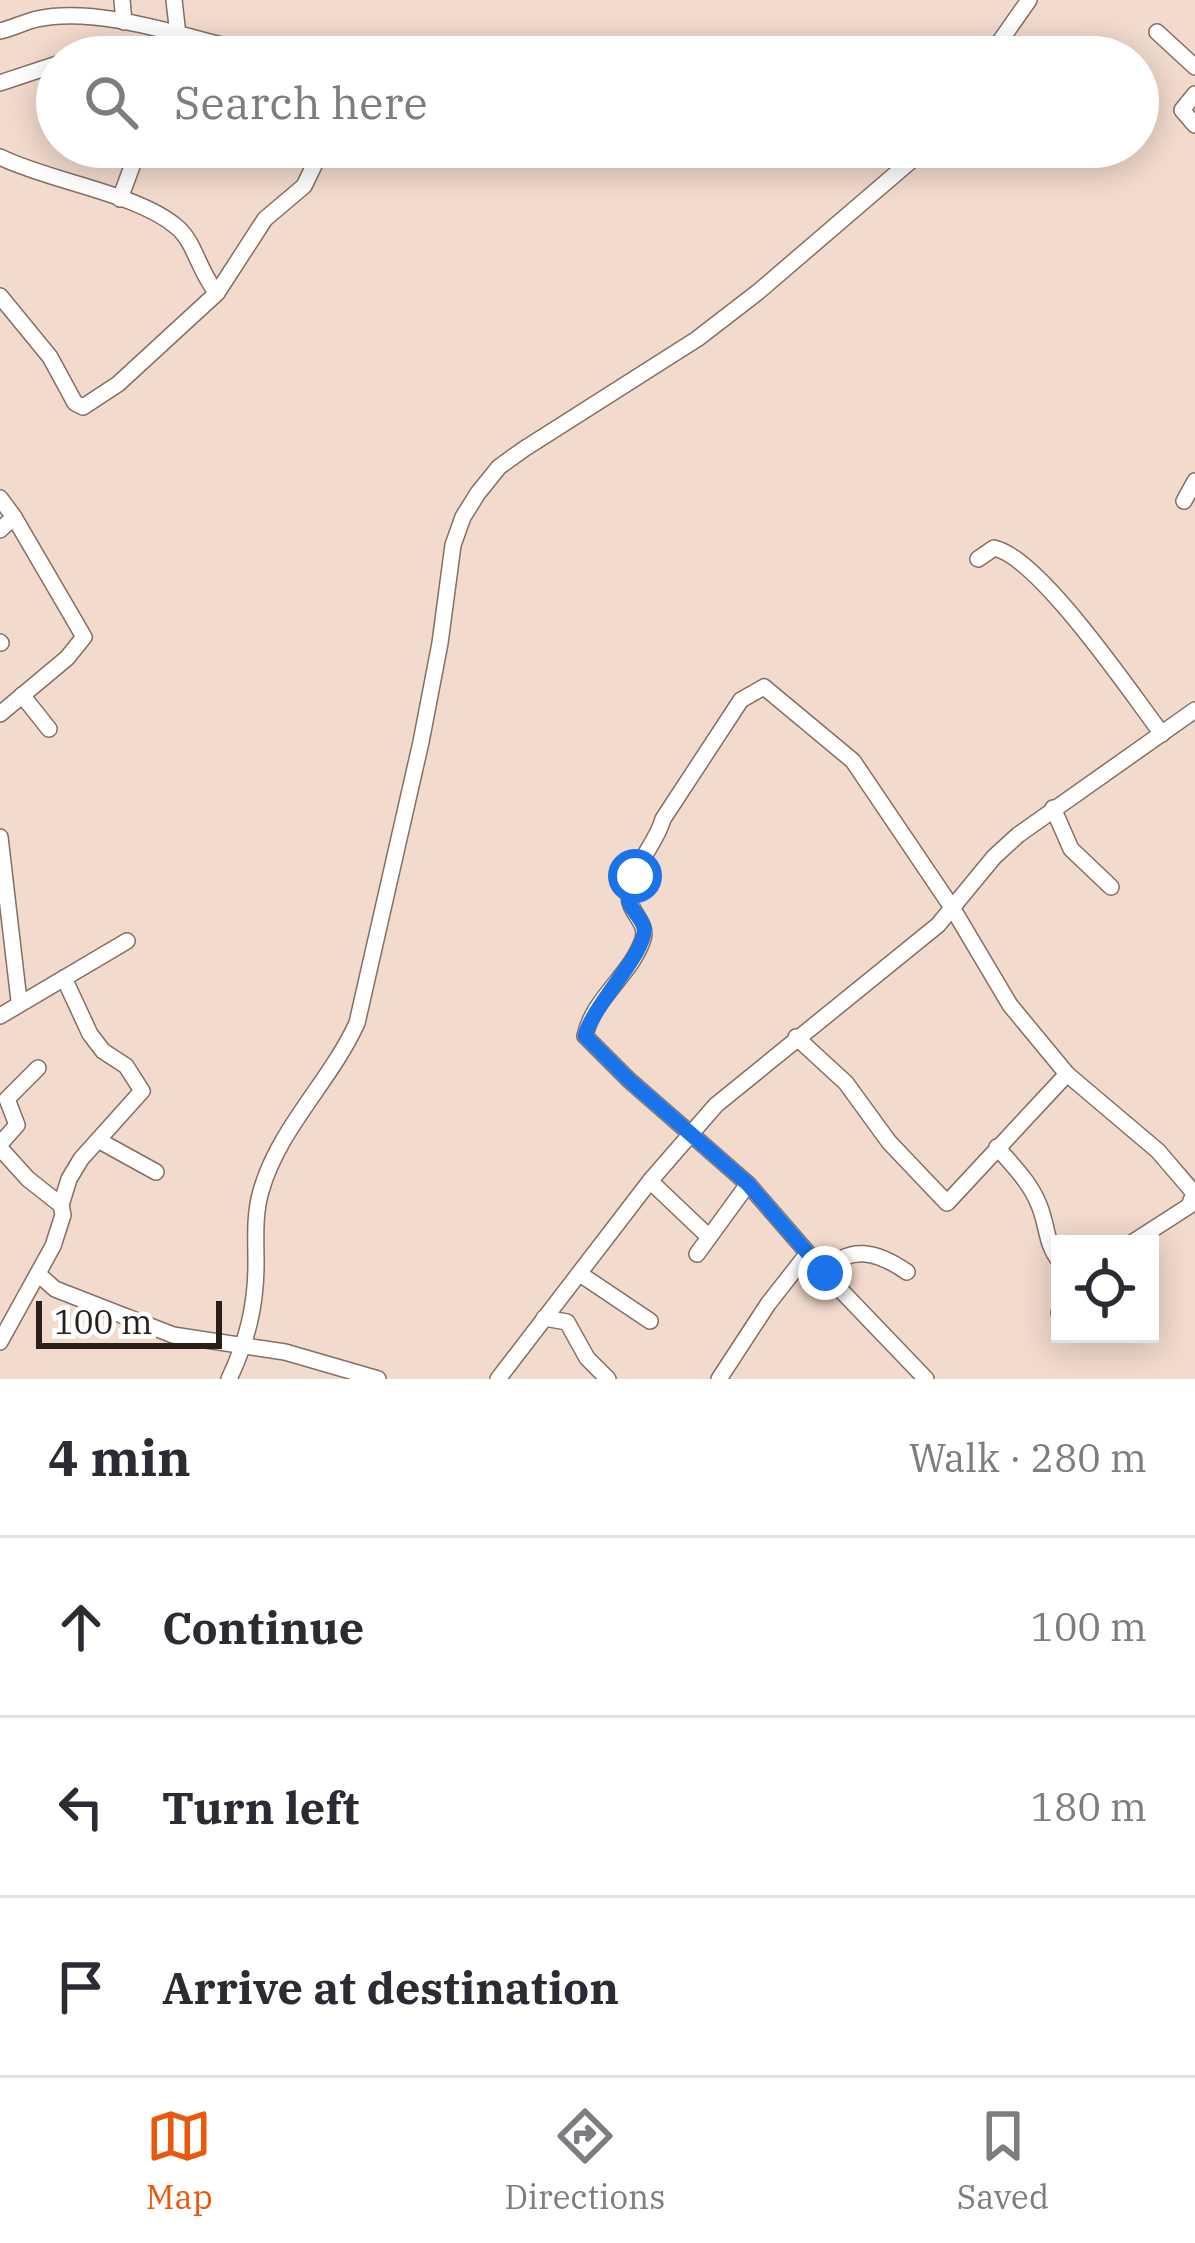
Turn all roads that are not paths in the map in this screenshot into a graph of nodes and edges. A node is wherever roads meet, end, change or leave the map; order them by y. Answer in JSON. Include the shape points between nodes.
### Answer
{"nodes":[{"id":1,"x":122,"y":0,"type":"edge"},
{"id":2,"x":174,"y":0,"type":"edge"},
{"id":3,"x":1029,"y":0,"type":"edge"},
{"id":4,"x":124,"y":22,"type":"junction"},
{"id":5,"x":0,"y":31,"type":"edge"},
{"id":6,"x":1157,"y":32,"type":"dead end"},
{"id":7,"x":178,"y":35,"type":"junction"},
{"id":8,"x":182,"y":36,"type":"edge"},
{"id":9,"x":1004,"y":36,"type":"edge"},
{"id":10,"x":1195,"y":67,"type":"edge"},
{"id":11,"x":36,"y":71,"type":"edge"},
{"id":12,"x":0,"y":83,"type":"edge"},
{"id":13,"x":1195,"y":94,"type":"edge"},
{"id":14,"x":1195,"y":125,"type":"edge"},
{"id":15,"x":0,"y":158,"type":"edge"},
{"id":16,"x":132,"y":168,"type":"edge"},
{"id":17,"x":313,"y":168,"type":"edge"},
{"id":18,"x":903,"y":168,"type":"edge"},
{"id":19,"x":121,"y":200,"type":"junction"},
{"id":20,"x":217,"y":293,"type":"junction"},
{"id":21,"x":0,"y":296,"type":"edge"},
{"id":22,"x":1195,"y":481,"type":"edge"},
{"id":23,"x":0,"y":498,"type":"edge"},
{"id":24,"x":1184,"y":501,"type":"dead end"},
{"id":25,"x":14,"y":517,"type":"junction"},
{"id":26,"x":0,"y":530,"type":"edge"},
{"id":27,"x":978,"y":560,"type":"dead end"},
{"id":28,"x":22,"y":695,"type":"junction"},
{"id":29,"x":1195,"y":710,"type":"edge"},
{"id":30,"x":0,"y":713,"type":"edge"},
{"id":31,"x":49,"y":729,"type":"dead end"},
{"id":32,"x":1162,"y":734,"type":"junction"},
{"id":33,"x":1053,"y":808,"type":"junction"},
{"id":34,"x":0,"y":836,"type":"edge"},
{"id":35,"x":1111,"y":887,"type":"dead end"},
{"id":36,"x":953,"y":909,"type":"junction"},
{"id":37,"x":127,"y":941,"type":"dead end"},
{"id":38,"x":7,"y":952,"type":"edge"},
{"id":39,"x":64,"y":978,"type":"junction"},
{"id":40,"x":19,"y":1001,"type":"junction"},
{"id":41,"x":0,"y":1016,"type":"edge"},
{"id":42,"x":796,"y":1037,"type":"junction"},
{"id":43,"x":38,"y":1068,"type":"dead end"},
{"id":44,"x":1067,"y":1075,"type":"junction"},
{"id":45,"x":691,"y":1131,"type":"junction"},
{"id":46,"x":98,"y":1140,"type":"junction"},
{"id":47,"x":0,"y":1146,"type":"edge"},
{"id":48,"x":998,"y":1147,"type":"junction"},
{"id":49,"x":156,"y":1172,"type":"dead end"},
{"id":50,"x":650,"y":1181,"type":"junction"},
{"id":51,"x":748,"y":1184,"type":"junction"},
{"id":52,"x":61,"y":1205,"type":"junction"},
{"id":53,"x":1144,"y":1235,"type":"edge"},
{"id":54,"x":709,"y":1237,"type":"junction"},
{"id":55,"x":1051,"y":1247,"type":"edge"},
{"id":56,"x":808,"y":1253,"type":"junction"},
{"id":57,"x":697,"y":1254,"type":"dead end"},
{"id":58,"x":907,"y":1272,"type":"dead end"},
{"id":59,"x":825,"y":1273,"type":"junction"},
{"id":60,"x":38,"y":1274,"type":"junction"},
{"id":61,"x":580,"y":1274,"type":"junction"},
{"id":62,"x":544,"y":1318,"type":"junction"},
{"id":63,"x":650,"y":1321,"type":"dead end"},
{"id":64,"x":0,"y":1342,"type":"edge"},
{"id":65,"x":244,"y":1346,"type":"junction"},
{"id":66,"x":229,"y":1379,"type":"edge"},
{"id":67,"x":379,"y":1379,"type":"edge"},
{"id":68,"x":498,"y":1379,"type":"edge"},
{"id":69,"x":608,"y":1379,"type":"edge"},
{"id":70,"x":719,"y":1379,"type":"edge"},
{"id":71,"x":926,"y":1379,"type":"edge"}],
"edges":[{"from":1,"to":4,"type":"street"},
{"from":2,"to":7,"type":"street"},
{"from":3,"to":9,"type":"street"},
{"from":4,"to":5,"type":"street","via":[[63,17]]},
{"from":4,"to":7,"type":"street"},
{"from":6,"to":10,"type":"street"},
{"from":7,"to":8,"type":"street"},
{"from":11,"to":12,"type":"street"},
{"from":13,"to":14,"type":"street","via":[[1182,110]]},
{"from":15,"to":19,"type":"street"},
{"from":16,"to":19,"type":"street"},
{"from":17,"to":20,"type":"street","via":[[265,219]]},
{"from":18,"to":65,"type":"street","via":[[697,339],[499,467],[463,517],[357,1023],[267,1172]]},
{"from":19,"to":20,"type":"street","via":[[183,232]]},
{"from":20,"to":21,"type":"street","via":[[83,407]]},
{"from":22,"to":24,"type":"street"},
{"from":23,"to":25,"type":"street"},
{"from":25,"to":26,"type":"street"},
{"from":25,"to":28,"type":"street","via":[[84,636]]},
{"from":27,"to":32,"type":"street","via":[[994,548],[1018,558]]},
{"from":28,"to":30,"type":"street"},
{"from":28,"to":31,"type":"street"},
{"from":29,"to":32,"type":"street"},
{"from":32,"to":33,"type":"street"},
{"from":33,"to":35,"type":"street","via":[[1071,849]]},
{"from":33,"to":36,"type":"street","via":[[994,857]]},
{"from":34,"to":38,"type":"street"},
{"from":36,"to":42,"type":"street"},
{"from":36,"to":44,"type":"street","via":[[1010,1005]]},
{"from":36,"to":45,"type":"street","via":[[853,761],[764,687],[746,696],[663,819],[635,876],[629,903],[644,927],[642,941],[585,1032]]},
{"from":37,"to":39,"type":"street"},
{"from":38,"to":40,"type":"street"},
{"from":39,"to":40,"type":"street"},
{"from":39,"to":46,"type":"street","via":[[90,1034],[142,1091]]},
{"from":40,"to":41,"type":"street"},
{"from":42,"to":45,"type":"street"},
{"from":42,"to":48,"type":"street","via":[[846,1083],[945,1203]]},
{"from":43,"to":47,"type":"street","via":[[7,1099],[17,1125]]},
{"from":44,"to":48,"type":"street"},
{"from":44,"to":53,"type":"street","via":[[1158,1151],[1194,1193],[1189,1206]]},
{"from":45,"to":50,"type":"street"},
{"from":45,"to":51,"type":"street"},
{"from":46,"to":49,"type":"street"},
{"from":46,"to":52,"type":"street"},
{"from":47,"to":52,"type":"street"},
{"from":48,"to":55,"type":"street","via":[[1034,1194]]},
{"from":50,"to":54,"type":"street"},
{"from":50,"to":61,"type":"street"},
{"from":51,"to":54,"type":"street"},
{"from":51,"to":56,"type":"street"},
{"from":52,"to":60,"type":"street","via":[[62,1227]]},
{"from":54,"to":57,"type":"street"},
{"from":56,"to":59,"type":"street"},
{"from":56,"to":70,"type":"street"},
{"from":58,"to":59,"type":"street","via":[[862,1252],[842,1255]]},
{"from":59,"to":71,"type":"street"},
{"from":60,"to":64,"type":"street"},
{"from":60,"to":65,"type":"street","via":[[115,1316],[191,1340]]},
{"from":61,"to":62,"type":"street"},
{"from":61,"to":63,"type":"street"},
{"from":62,"to":68,"type":"street"},
{"from":62,"to":69,"type":"street","via":[[567,1322]]},
{"from":65,"to":66,"type":"street"},
{"from":65,"to":67,"type":"street"}]}
